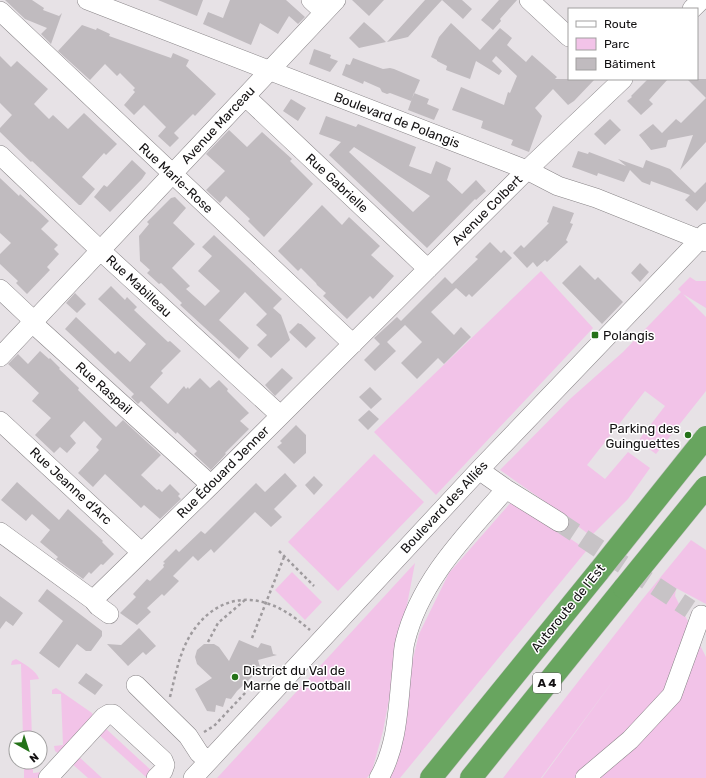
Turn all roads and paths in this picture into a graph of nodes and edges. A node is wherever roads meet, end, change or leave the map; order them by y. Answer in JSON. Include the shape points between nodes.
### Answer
{"nodes":[{"id":1,"x":87,"y":0,"type":"edge"},
{"id":2,"x":529,"y":0,"type":"edge"},
{"id":3,"x":701,"y":0,"type":"edge"},
{"id":4,"x":324,"y":4,"type":"edge"},
{"id":5,"x":693,"y":8,"type":"edge"},
{"id":6,"x":0,"y":11,"type":"edge"},
{"id":7,"x":568,"y":36,"type":"edge"},
{"id":8,"x":270,"y":70,"type":"junction"},
{"id":9,"x":619,"y":80,"type":"edge"},
{"id":10,"x":246,"y":96,"type":"junction"},
{"id":11,"x":0,"y":155,"type":"edge"},
{"id":12,"x":527,"y":170,"type":"junction"},
{"id":13,"x":172,"y":174,"type":"junction"},
{"id":14,"x":704,"y":238,"type":"edge"},
{"id":15,"x":101,"y":251,"type":"junction"},
{"id":16,"x":428,"y":269,"type":"junction"},
{"id":17,"x":0,"y":288,"type":"edge"},
{"id":18,"x":34,"y":321,"type":"junction"},
{"id":19,"x":353,"y":344,"type":"junction"},
{"id":20,"x":0,"y":356,"type":"edge"},
{"id":21,"x":280,"y":416,"type":"junction"},
{"id":22,"x":0,"y":421,"type":"edge"},
{"id":23,"x":706,"y":437,"type":"edge"},
{"id":24,"x":479,"y":470,"type":"junction"},
{"id":25,"x":210,"y":485,"type":"junction"},
{"id":26,"x":706,"y":487,"type":"edge"},
{"id":27,"x":506,"y":489,"type":"junction"},
{"id":28,"x":559,"y":522,"type":"tunnel mouth"},
{"id":29,"x":0,"y":532,"type":"edge"},
{"id":30,"x":279,"y":551,"type":"dead end"},
{"id":31,"x":142,"y":552,"type":"junction"},
{"id":32,"x":284,"y":557,"type":"junction"},
{"id":33,"x":314,"y":586,"type":"dead end"},
{"id":34,"x":93,"y":600,"type":"junction"},
{"id":35,"x":246,"y":600,"type":"junction"},
{"id":36,"x":266,"y":602,"type":"junction"},
{"id":37,"x":110,"y":614,"type":"dead end"},
{"id":38,"x":701,"y":617,"type":"edge"},
{"id":39,"x":312,"y":631,"type":"dead end"},
{"id":40,"x":252,"y":638,"type":"dead end"},
{"id":41,"x":208,"y":642,"type":"dead end"},
{"id":42,"x":136,"y":686,"type":"dead end"},
{"id":43,"x":252,"y":696,"type":"dead end"},
{"id":44,"x":166,"y":715,"type":"junction"},
{"id":45,"x":188,"y":736,"type":"junction"},
{"id":46,"x":208,"y":761,"type":"junction"},
{"id":47,"x":48,"y":778,"type":"edge"},
{"id":48,"x":156,"y":778,"type":"edge"},
{"id":49,"x":193,"y":778,"type":"edge"},
{"id":50,"x":379,"y":778,"type":"edge"},
{"id":51,"x":431,"y":778,"type":"edge"},
{"id":52,"x":471,"y":778,"type":"edge"},
{"id":53,"x":585,"y":778,"type":"edge"}],
"edges":[{"from":1,"to":8,"type":"street","name":"Boulevard de Polangis"},
{"from":2,"to":7,"type":"street"},
{"from":3,"to":5,"type":"street"},
{"from":4,"to":8,"type":"street","name":"Avenue Marceau"},
{"from":6,"to":13,"type":"street","name":"Rue Marie-Rose"},
{"from":8,"to":10,"type":"street","name":"Avenue Marceau"},
{"from":8,"to":12,"type":"street","name":"Boulevard de Polangis"},
{"from":9,"to":12,"type":"street","name":"Avenue Colbert"},
{"from":10,"to":13,"type":"street","name":"Avenue Marceau"},
{"from":10,"to":16,"type":"street","name":"Rue Gabrielle"},
{"from":11,"to":15,"type":"street","name":"Rue Mabilleau"},
{"from":12,"to":14,"type":"street","name":"Boulevard de Polangis","via":[[558,186]]},
{"from":12,"to":16,"type":"street","name":"Avenue Colbert"},
{"from":13,"to":15,"type":"street","name":"Avenue Marceau"},
{"from":13,"to":19,"type":"street","name":"Rue Marie-Rose"},
{"from":14,"to":24,"type":"street","name":"Boulevard des Alliés","via":[[596,346]]},
{"from":15,"to":18,"type":"street","name":"Avenue Marceau"},
{"from":15,"to":21,"type":"street","name":"Rue Mabilleau"},
{"from":16,"to":19,"type":"street","name":"Avenue Colbert"},
{"from":17,"to":18,"type":"street","name":"Rue Raspail"},
{"from":18,"to":20,"type":"street","name":"Avenue Marceau"},
{"from":18,"to":25,"type":"street","name":"Rue Raspail","via":[[39,329]]},
{"from":19,"to":21,"type":"street","name":"Rue Édouard Jenner"},
{"from":21,"to":25,"type":"street","name":"Rue Édouard Jenner"},
{"from":22,"to":31,"type":"street","name":"Rue Jeanne d'Arc"},
{"from":23,"to":51,"type":"highway","name":"Autoroute de l’Est","number":"A 4","bridge":true},
{"from":24,"to":27,"type":"street"},
{"from":24,"to":46,"type":"street","name":"Boulevard des Alliés"},
{"from":25,"to":31,"type":"street","name":"Rue Édouard Jenner"},
{"from":26,"to":52,"type":"highway","number":"A 4","bridge":true},
{"from":27,"to":28,"type":"street"},
{"from":27,"to":50,"type":"street","via":[[441,565],[414,614],[405,643],[394,740],[386,766]]},
{"from":29,"to":34,"type":"street"},
{"from":30,"to":32,"type":"path"},
{"from":31,"to":34,"type":"street","name":"Rue Édouard Jenner"},
{"from":32,"to":33,"type":"path"},
{"from":32,"to":36,"type":"path"},
{"from":34,"to":37,"type":"street"},
{"from":35,"to":36,"type":"path"},
{"from":35,"to":41,"type":"path","via":[[218,623]]},
{"from":35,"to":44,"type":"path","via":[[231,601],[222,605],[206,616],[193,632],[179,662]]},
{"from":36,"to":39,"type":"path","via":[[291,615]]},
{"from":36,"to":40,"type":"path"},
{"from":38,"to":53,"type":"street","via":[[672,695],[630,740]]},
{"from":42,"to":44,"type":"street"},
{"from":43,"to":45,"type":"path","via":[[245,689],[211,729]]},
{"from":44,"to":45,"type":"street"},
{"from":45,"to":46,"type":"street","via":[[199,753]]},
{"from":46,"to":49,"type":"street","name":"Boulevard des Alliés"},
{"from":47,"to":48,"type":"street","via":[[104,716],[113,714],[163,760],[163,771]]}]}
